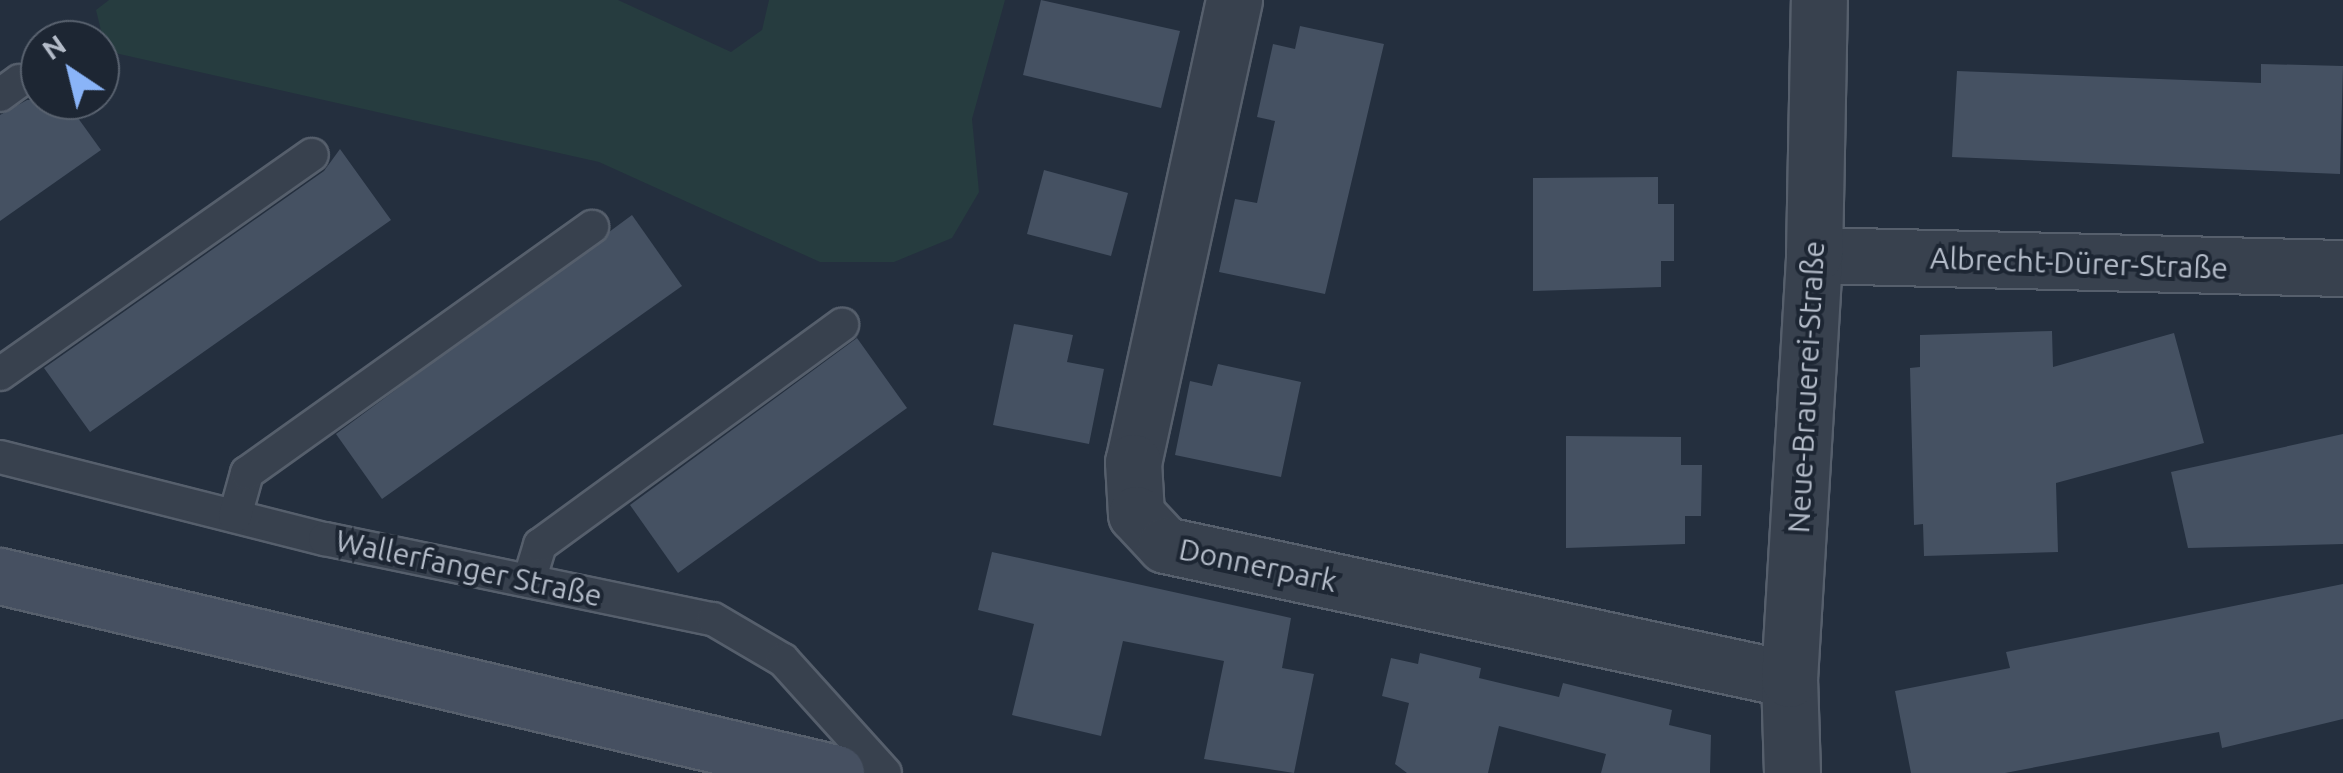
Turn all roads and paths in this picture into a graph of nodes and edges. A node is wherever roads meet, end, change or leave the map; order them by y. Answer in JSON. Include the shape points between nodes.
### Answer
{"nodes":[{"id":1,"x":1234,"y":0,"type":"edge"},
{"id":2,"x":1819,"y":0,"type":"edge"},
{"id":3,"x":312,"y":155,"type":"dead end"},
{"id":4,"x":592,"y":226,"type":"dead end"},
{"id":5,"x":1814,"y":254,"type":"junction"},
{"id":6,"x":2343,"y":268,"type":"edge"},
{"id":7,"x":842,"y":326,"type":"dead end"},
{"id":8,"x":0,"y":374,"type":"edge"},
{"id":9,"x":0,"y":457,"type":"edge"},
{"id":10,"x":236,"y":516,"type":"junction"},
{"id":11,"x":0,"y":576,"type":"edge"},
{"id":12,"x":529,"y":580,"type":"junction"},
{"id":13,"x":1789,"y":679,"type":"junction"},
{"id":14,"x":836,"y":773,"type":"edge"},
{"id":15,"x":885,"y":773,"type":"edge"},
{"id":16,"x":1792,"y":773,"type":"edge"}],
"edges":[{"from":1,"to":13,"type":"street","name":"Donnerpark","via":[[1133,462],[1136,514],[1165,545]]},
{"from":2,"to":5,"type":"street","name":"Neue-Brauerei-Straße"},
{"from":3,"to":8,"type":"lane"},
{"from":4,"to":10,"type":"lane","via":[[247,473]]},
{"from":5,"to":6,"type":"street","name":"Albrecht-Dürer-Straße"},
{"from":5,"to":13,"type":"street","name":"Neue-Brauerei-Straße"},
{"from":7,"to":12,"type":"lane","via":[[540,545]]},
{"from":9,"to":10,"type":"lane","name":"Wallerfanger Straße"},
{"from":10,"to":12,"type":"lane","name":"Wallerfanger Straße"},
{"from":11,"to":14,"type":"main road"},
{"from":12,"to":15,"type":"lane","name":"Wallerfanger Straße","via":[[713,619],[783,660]]},
{"from":13,"to":16,"type":"street","name":"Neue-Brauerei-Straße"}]}
